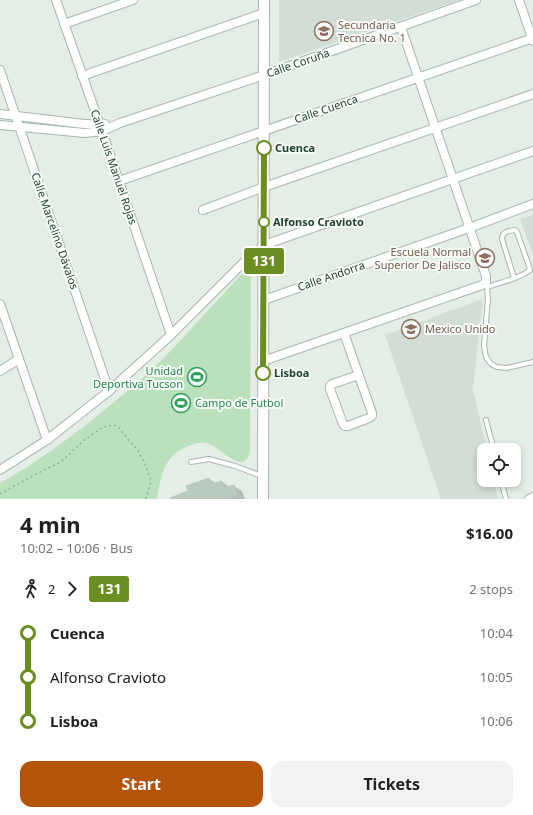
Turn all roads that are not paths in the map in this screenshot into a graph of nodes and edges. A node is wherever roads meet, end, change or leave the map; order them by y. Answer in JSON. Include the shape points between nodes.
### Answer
{"nodes":[{"id":1,"x":56,"y":0,"type":"edge"},
{"id":2,"x":133,"y":0,"type":"edge"},
{"id":3,"x":264,"y":0,"type":"edge"},
{"id":4,"x":476,"y":0,"type":"edge"},
{"id":5,"x":519,"y":0,"type":"edge"},
{"id":6,"x":264,"y":13,"type":"junction"},
{"id":7,"x":64,"y":24,"type":"junction"},
{"id":8,"x":401,"y":27,"type":"junction"},
{"id":9,"x":533,"y":39,"type":"edge"},
{"id":10,"x":0,"y":70,"type":"edge"},
{"id":11,"x":264,"y":75,"type":"junction"},
{"id":12,"x":82,"y":76,"type":"junction"},
{"id":13,"x":418,"y":77,"type":"junction"},
{"id":14,"x":533,"y":94,"type":"edge"},
{"id":15,"x":0,"y":114,"type":"edge"},
{"id":16,"x":16,"y":116,"type":"junction"},
{"id":17,"x":0,"y":125,"type":"edge"},
{"id":18,"x":20,"y":127,"type":"junction"},
{"id":19,"x":101,"y":128,"type":"junction"},
{"id":20,"x":435,"y":128,"type":"junction"},
{"id":21,"x":264,"y":131,"type":"junction"},
{"id":22,"x":533,"y":151,"type":"edge"},
{"id":23,"x":453,"y":179,"type":"junction"},
{"id":24,"x":119,"y":181,"type":"junction"},
{"id":25,"x":264,"y":187,"type":"junction"},
{"id":26,"x":533,"y":204,"type":"edge"},
{"id":27,"x":204,"y":210,"type":"dead end"},
{"id":28,"x":469,"y":228,"type":"junction"},
{"id":29,"x":264,"y":244,"type":"junction"},
{"id":30,"x":514,"y":278,"type":"junction"},
{"id":31,"x":487,"y":284,"type":"junction"},
{"id":32,"x":264,"y":300,"type":"junction"},
{"id":33,"x":0,"y":304,"type":"edge"},
{"id":34,"x":344,"y":333,"type":"junction"},
{"id":35,"x":171,"y":335,"type":"junction"},
{"id":36,"x":19,"y":359,"type":"junction"},
{"id":37,"x":263,"y":361,"type":"junction"},
{"id":38,"x":533,"y":362,"type":"edge"},
{"id":39,"x":0,"y":371,"type":"edge"},
{"id":40,"x":359,"y":375,"type":"junction"},
{"id":41,"x":109,"y":392,"type":"junction"},
{"id":42,"x":486,"y":420,"type":"dead end"},
{"id":43,"x":47,"y":440,"type":"junction"},
{"id":44,"x":492,"y":443,"type":"edge"},
{"id":45,"x":191,"y":462,"type":"dead end"},
{"id":46,"x":0,"y":470,"type":"edge"},
{"id":47,"x":262,"y":481,"type":"junction"},
{"id":48,"x":503,"y":487,"type":"edge"},
{"id":49,"x":533,"y":497,"type":"edge"},
{"id":50,"x":257,"y":499,"type":"edge"},
{"id":51,"x":263,"y":499,"type":"edge"},
{"id":52,"x":266,"y":499,"type":"edge"},
{"id":53,"x":506,"y":499,"type":"edge"},
{"id":54,"x":529,"y":499,"type":"edge"}],
"edges":[{"from":1,"to":7,"type":"street","name":"Calle Luis Manuel Rojas"},
{"from":2,"to":7,"type":"street"},
{"from":3,"to":6,"type":"street"},
{"from":4,"to":8,"type":"street","name":"Calle Coruña"},
{"from":5,"to":9,"type":"street"},
{"from":6,"to":11,"type":"street"},
{"from":6,"to":12,"type":"street"},
{"from":7,"to":12,"type":"street","name":"Calle Luis Manuel Rojas"},
{"from":8,"to":11,"type":"street","name":"Calle Coruña"},
{"from":8,"to":13,"type":"street"},
{"from":9,"to":13,"type":"street","name":"Calle Cuenca"},
{"from":10,"to":16,"type":"street","name":"Calle Marcelino Dávalos"},
{"from":11,"to":19,"type":"street","name":"Calle Coruña"},
{"from":11,"to":21,"type":"street"},
{"from":12,"to":19,"type":"street","name":"Calle Luis Manuel Rojas"},
{"from":13,"to":20,"type":"street"},
{"from":13,"to":21,"type":"street","name":"Calle Cuenca"},
{"from":14,"to":20,"type":"street"},
{"from":15,"to":16,"type":"street"},
{"from":16,"to":18,"type":"street","name":"Calle Marcelino Dávalos"},
{"from":16,"to":19,"type":"street"},
{"from":17,"to":18,"type":"street"},
{"from":18,"to":19,"type":"street","via":[[85,133]]},
{"from":18,"to":41,"type":"street","name":"Calle Marcelino Dávalos"},
{"from":19,"to":24,"type":"street","name":"Calle Luis Manuel Rojas"},
{"from":20,"to":23,"type":"street"},
{"from":20,"to":25,"type":"street"},
{"from":21,"to":24,"type":"street","name":"Calle Cuenca"},
{"from":21,"to":25,"type":"street"},
{"from":22,"to":23,"type":"street"},
{"from":23,"to":28,"type":"street"},
{"from":23,"to":29,"type":"street"},
{"from":24,"to":35,"type":"street","name":"Calle Luis Manuel Rojas"},
{"from":25,"to":27,"type":"street"},
{"from":25,"to":29,"type":"street"},
{"from":26,"to":28,"type":"street","name":"Calle Andorra"},
{"from":28,"to":31,"type":"street"},
{"from":28,"to":32,"type":"street","name":"Calle Andorra"},
{"from":29,"to":32,"type":"street"},
{"from":29,"to":35,"type":"street"},
{"from":30,"to":30,"type":"lane","via":[[502,239],[504,233],[511,230],[517,232],[530,270]]},
{"from":30,"to":31,"type":"lane"},
{"from":31,"to":34,"type":"street"},
{"from":31,"to":38,"type":"lane","via":[[484,346],[486,357],[497,367],[507,368]]},
{"from":32,"to":37,"type":"street"},
{"from":33,"to":36,"type":"street"},
{"from":34,"to":37,"type":"street"},
{"from":34,"to":40,"type":"street"},
{"from":35,"to":41,"type":"street"},
{"from":36,"to":39,"type":"street"},
{"from":36,"to":43,"type":"street"},
{"from":37,"to":47,"type":"street"},
{"from":40,"to":40,"type":"street","via":[[372,416],[345,426],[330,386]]},
{"from":41,"to":43,"type":"street"},
{"from":42,"to":44,"type":"lane"},
{"from":43,"to":46,"type":"street"},
{"from":45,"to":47,"type":"lane","via":[[210,459],[235,466]]},
{"from":47,"to":50,"type":"street"},
{"from":47,"to":51,"type":"street"},
{"from":47,"to":52,"type":"street"},
{"from":48,"to":53,"type":"lane"},
{"from":49,"to":54,"type":"street"}]}
